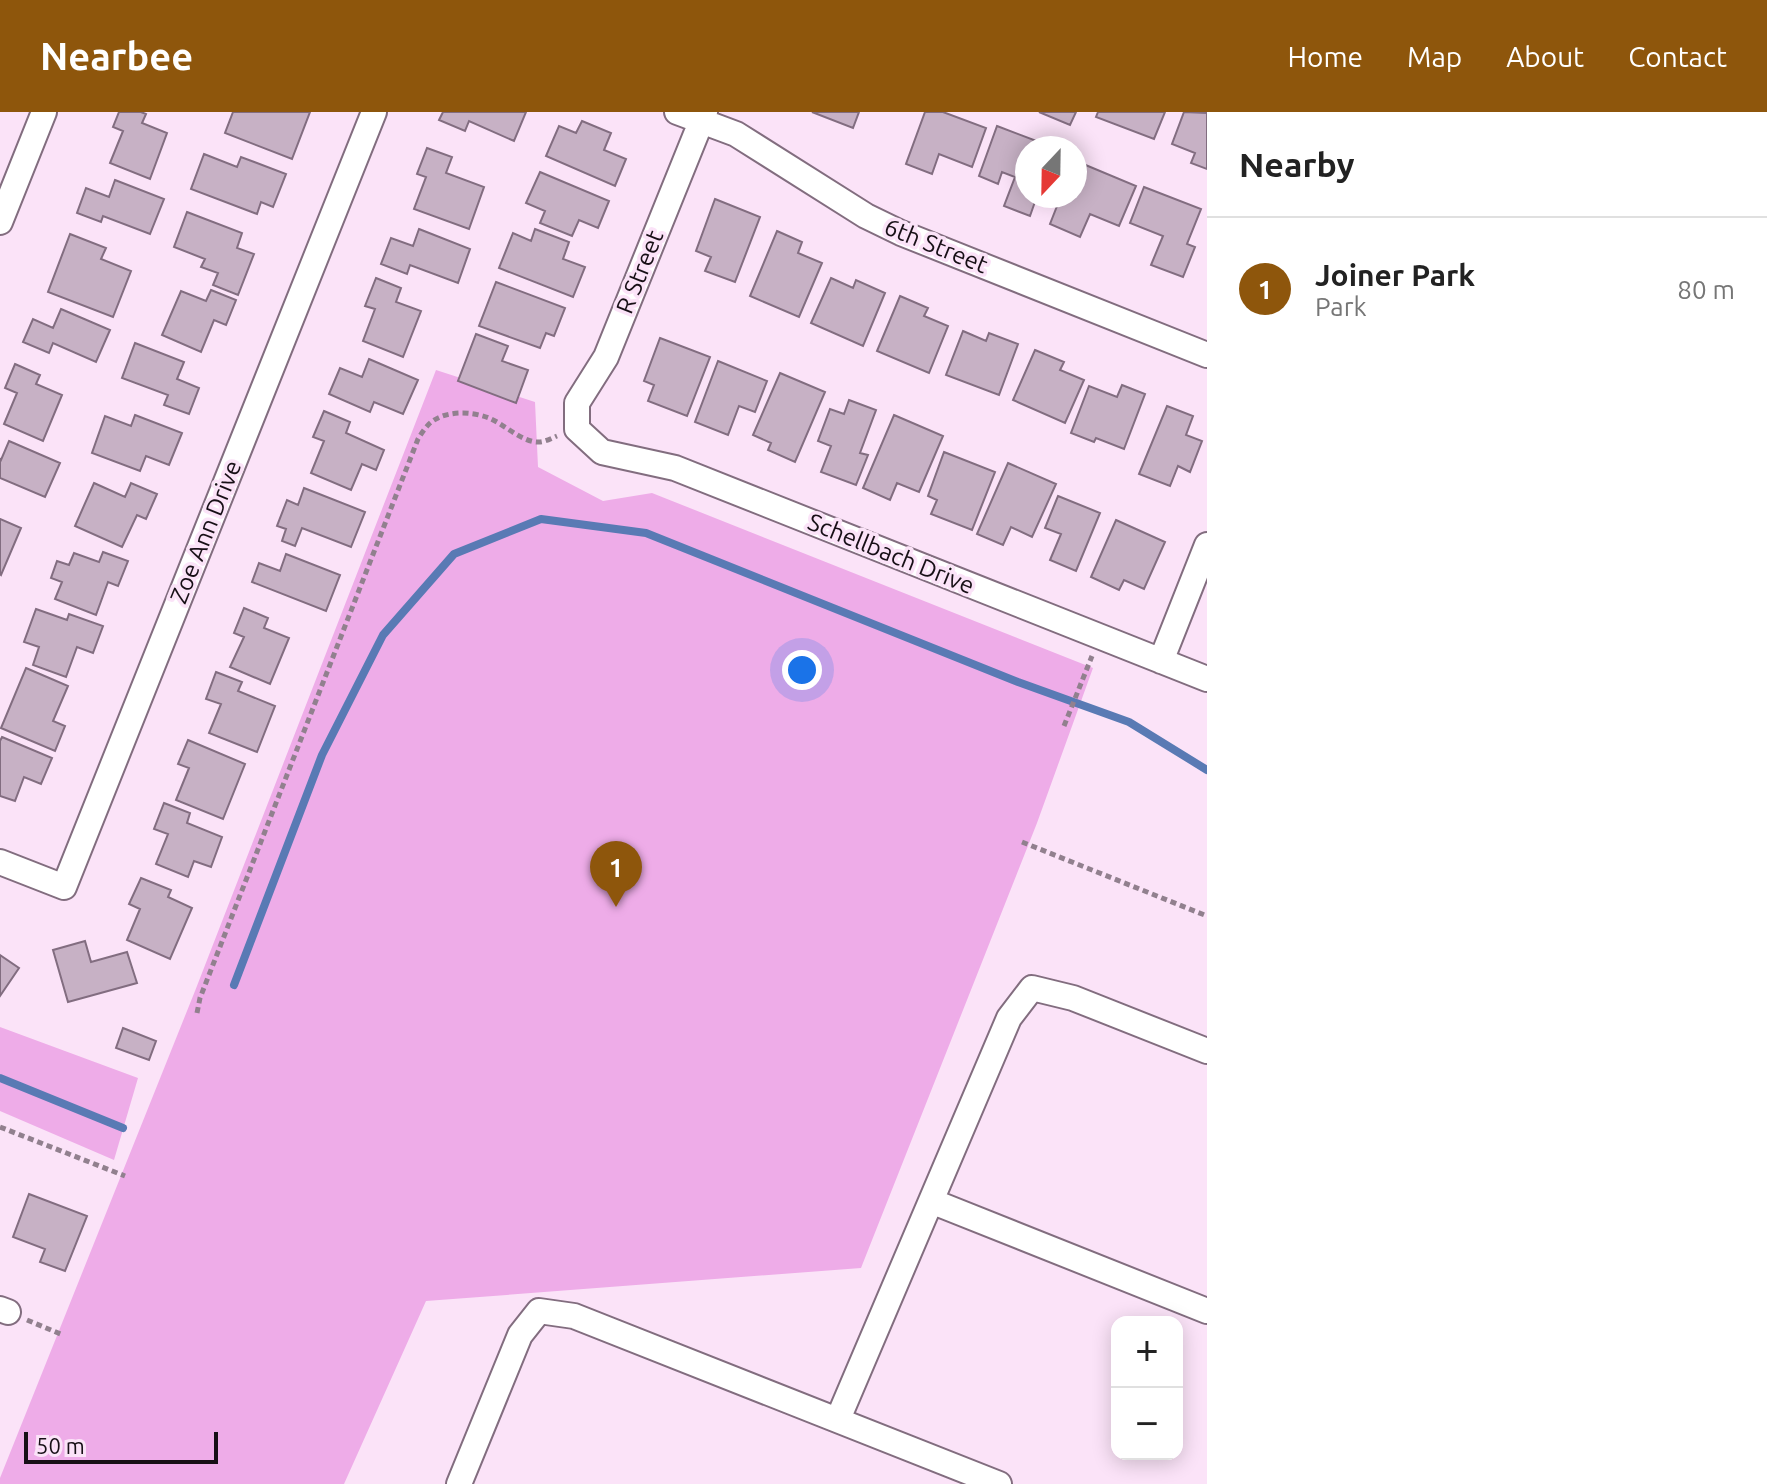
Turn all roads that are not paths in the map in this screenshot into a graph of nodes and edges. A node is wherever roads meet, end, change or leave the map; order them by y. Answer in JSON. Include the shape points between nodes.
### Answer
{"nodes":[{"id":1,"x":44,"y":112,"type":"edge"},
{"id":2,"x":374,"y":112,"type":"edge"},
{"id":3,"x":677,"y":112,"type":"edge"},
{"id":4,"x":703,"y":117,"type":"edge"},
{"id":5,"x":0,"y":222,"type":"edge"},
{"id":6,"x":1207,"y":355,"type":"edge"},
{"id":7,"x":577,"y":429,"type":"joint"},
{"id":8,"x":1207,"y":545,"type":"edge"},
{"id":9,"x":1161,"y":661,"type":"junction"},
{"id":10,"x":1207,"y":679,"type":"edge"},
{"id":11,"x":0,"y":862,"type":"edge"},
{"id":12,"x":1207,"y":1051,"type":"edge"},
{"id":13,"x":931,"y":1201,"type":"junction"},
{"id":14,"x":1207,"y":1311,"type":"edge"},
{"id":15,"x":838,"y":1419,"type":"junction"},
{"id":16,"x":459,"y":1484,"type":"edge"},
{"id":17,"x":999,"y":1484,"type":"edge"}],
"edges":[{"from":1,"to":5,"type":"street"},
{"from":2,"to":11,"type":"street","name":"Zoe Ann Drive","via":[[64,887]]},
{"from":3,"to":4,"type":"street","name":"6th Street"},
{"from":4,"to":6,"type":"street","name":"6th Street","via":[[901,233]]},
{"from":4,"to":7,"type":"street","name":"R Street","via":[[606,357],[577,403]]},
{"from":7,"to":9,"type":"street","name":"Schellbach Drive","via":[[602,452],[675,468]]},
{"from":8,"to":9,"type":"street"},
{"from":9,"to":10,"type":"street","name":"Schellbach Drive"},
{"from":12,"to":13,"type":"street","via":[[1073,998],[1032,988],[1009,1018]]},
{"from":13,"to":14,"type":"street"},
{"from":13,"to":15,"type":"street"},
{"from":15,"to":16,"type":"street","via":[[574,1316],[539,1311],[520,1335]]},
{"from":15,"to":17,"type":"street"}]}
